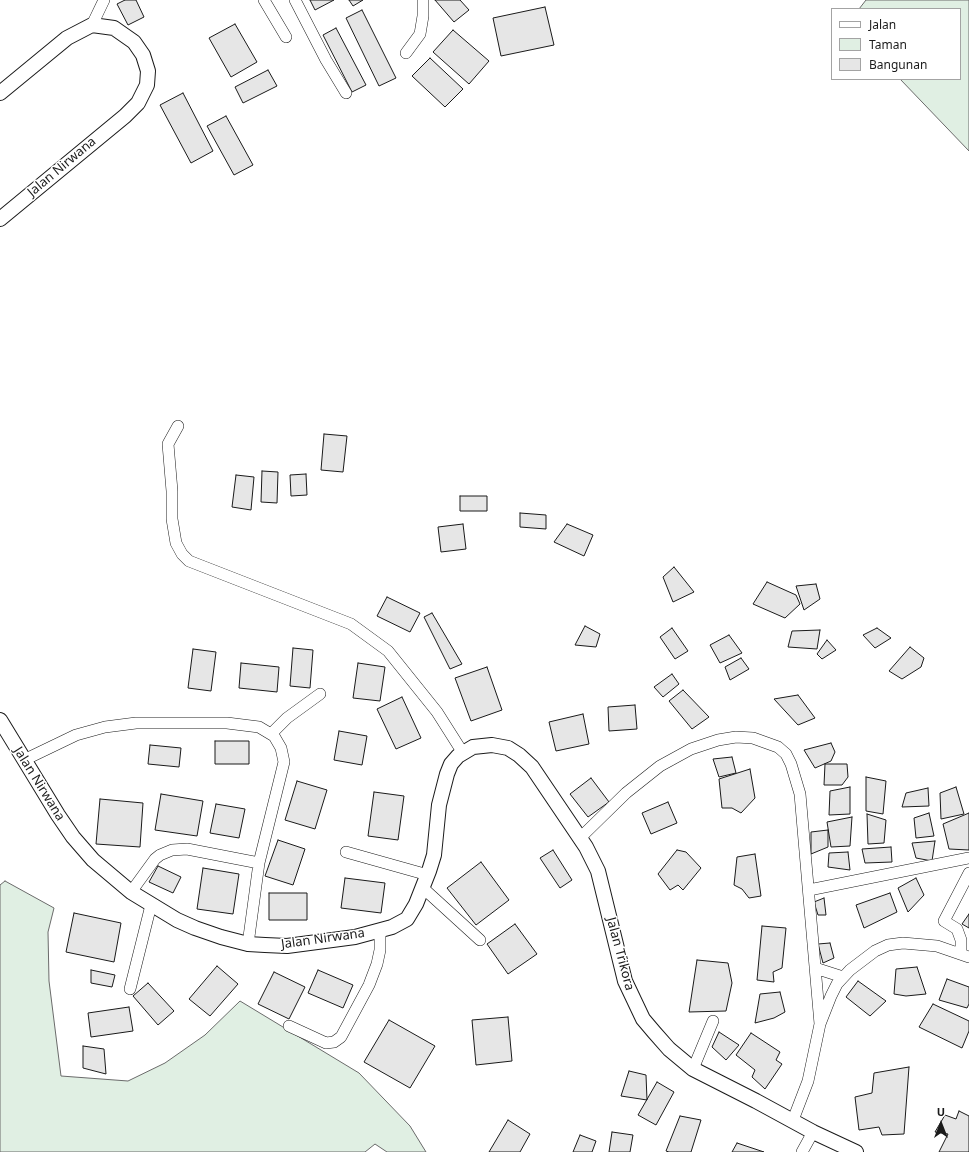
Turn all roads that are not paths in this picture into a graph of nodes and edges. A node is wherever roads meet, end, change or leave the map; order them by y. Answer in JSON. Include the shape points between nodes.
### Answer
{"nodes":[{"id":1,"x":104,"y":0,"type":"edge"},
{"id":2,"x":264,"y":0,"type":"edge"},
{"id":3,"x":295,"y":0,"type":"edge"},
{"id":4,"x":423,"y":0,"type":"edge"},
{"id":5,"x":92,"y":25,"type":"junction"},
{"id":6,"x":286,"y":37,"type":"dead end"},
{"id":7,"x":406,"y":53,"type":"dead end"},
{"id":8,"x":0,"y":93,"type":"edge"},
{"id":9,"x":346,"y":94,"type":"dead end"},
{"id":10,"x":0,"y":219,"type":"edge"},
{"id":11,"x":178,"y":426,"type":"dead end"},
{"id":12,"x":320,"y":694,"type":"dead end"},
{"id":13,"x":0,"y":720,"type":"edge"},
{"id":14,"x":271,"y":734,"type":"junction"},
{"id":15,"x":468,"y":750,"type":"junction"},
{"id":16,"x":24,"y":760,"type":"junction"},
{"id":17,"x":580,"y":838,"type":"junction"},
{"id":18,"x":346,"y":852,"type":"dead end"},
{"id":19,"x":969,"y":858,"type":"edge"},
{"id":20,"x":259,"y":863,"type":"junction"},
{"id":21,"x":969,"y":873,"type":"edge"},
{"id":22,"x":428,"y":875,"type":"junction"},
{"id":23,"x":423,"y":888,"type":"junction"},
{"id":24,"x":809,"y":890,"type":"junction"},
{"id":25,"x":131,"y":892,"type":"junction"},
{"id":26,"x":151,"y":904,"type":"junction"},
{"id":27,"x":380,"y":930,"type":"junction"},
{"id":28,"x":480,"y":940,"type":"dead end"},
{"id":29,"x":248,"y":944,"type":"junction"},
{"id":30,"x":965,"y":955,"type":"edge"},
{"id":31,"x":815,"y":968,"type":"junction"},
{"id":32,"x":843,"y":977,"type":"junction"},
{"id":33,"x":130,"y":989,"type":"dead end"},
{"id":34,"x":713,"y":1021,"type":"dead end"},
{"id":35,"x":820,"y":1024,"type":"junction"},
{"id":36,"x":288,"y":1026,"type":"dead end"},
{"id":37,"x":694,"y":1070,"type":"junction"},
{"id":38,"x":793,"y":1120,"type":"junction"},
{"id":39,"x":813,"y":1132,"type":"junction"},
{"id":40,"x":802,"y":1152,"type":"edge"},
{"id":41,"x":856,"y":1152,"type":"edge"}],
"edges":[{"from":1,"to":5,"type":"street"},
{"from":2,"to":6,"type":"street"},
{"from":3,"to":9,"type":"street"},
{"from":4,"to":7,"type":"street","via":[[424,16],[420,34]]},
{"from":5,"to":8,"type":"street","via":[[68,38]]},
{"from":5,"to":10,"type":"street","name":"Jalan Nirwana","via":[[114,28],[134,42],[147,62],[147,85],[138,103],[125,116]]},
{"from":11,"to":15,"type":"street","via":[[168,444],[172,519],[176,543],[188,561],[351,624],[388,651]]},
{"from":12,"to":14,"type":"street","via":[[287,718]]},
{"from":13,"to":16,"type":"street","name":"Jalan Nirwana"},
{"from":14,"to":16,"type":"street","via":[[259,727],[227,723],[136,723],[105,727],[76,735]]},
{"from":14,"to":20,"type":"street","via":[[281,748],[284,762]]},
{"from":15,"to":17,"type":"street","name":"Jalan Trikora","via":[[492,745],[508,748],[519,755],[532,767]]},
{"from":15,"to":22,"type":"street","name":"Jalan Nirwana","via":[[451,764],[447,774],[439,805],[434,855]]},
{"from":16,"to":25,"type":"street","name":"Jalan Nirwana","via":[[73,837],[93,860]]},
{"from":17,"to":24,"type":"street","via":[[626,793],[660,766],[691,749],[718,740],[753,738],[778,747],[786,754],[791,764],[800,794]]},
{"from":17,"to":37,"type":"street","name":"Jalan Trikora","via":[[598,871],[625,981],[632,999],[654,1032]]},
{"from":18,"to":22,"type":"street"},
{"from":19,"to":24,"type":"street"},
{"from":20,"to":25,"type":"street","via":[[187,849],[172,850],[155,859]]},
{"from":20,"to":29,"type":"street"},
{"from":21,"to":30,"type":"street","via":[[944,921],[957,929]]},
{"from":22,"to":23,"type":"street","name":"Jalan Nirwana"},
{"from":23,"to":27,"type":"street","name":"Jalan Nirwana","via":[[407,919]]},
{"from":23,"to":28,"type":"street"},
{"from":24,"to":31,"type":"street"},
{"from":25,"to":26,"type":"street","name":"Jalan Nirwana"},
{"from":26,"to":29,"type":"street","name":"Jalan Nirwana","via":[[195,928]]},
{"from":26,"to":33,"type":"street"},
{"from":27,"to":29,"type":"street","name":"Jalan Nirwana","via":[[355,937],[287,946]]},
{"from":27,"to":36,"type":"street","via":[[377,964],[369,985],[341,1037],[334,1042],[326,1043]]},
{"from":30,"to":32,"type":"street","via":[[921,944],[888,945],[875,951]]},
{"from":31,"to":32,"type":"street"},
{"from":31,"to":35,"type":"street"},
{"from":32,"to":35,"type":"street","via":[[831,996]]},
{"from":34,"to":37,"type":"street"},
{"from":35,"to":38,"type":"street","via":[[808,1081]]},
{"from":37,"to":38,"type":"street","name":"Jalan Trikora"},
{"from":38,"to":39,"type":"street","name":"Jalan Trikora"},
{"from":39,"to":40,"type":"street"},
{"from":39,"to":41,"type":"street","name":"Jalan Trikora"}]}
